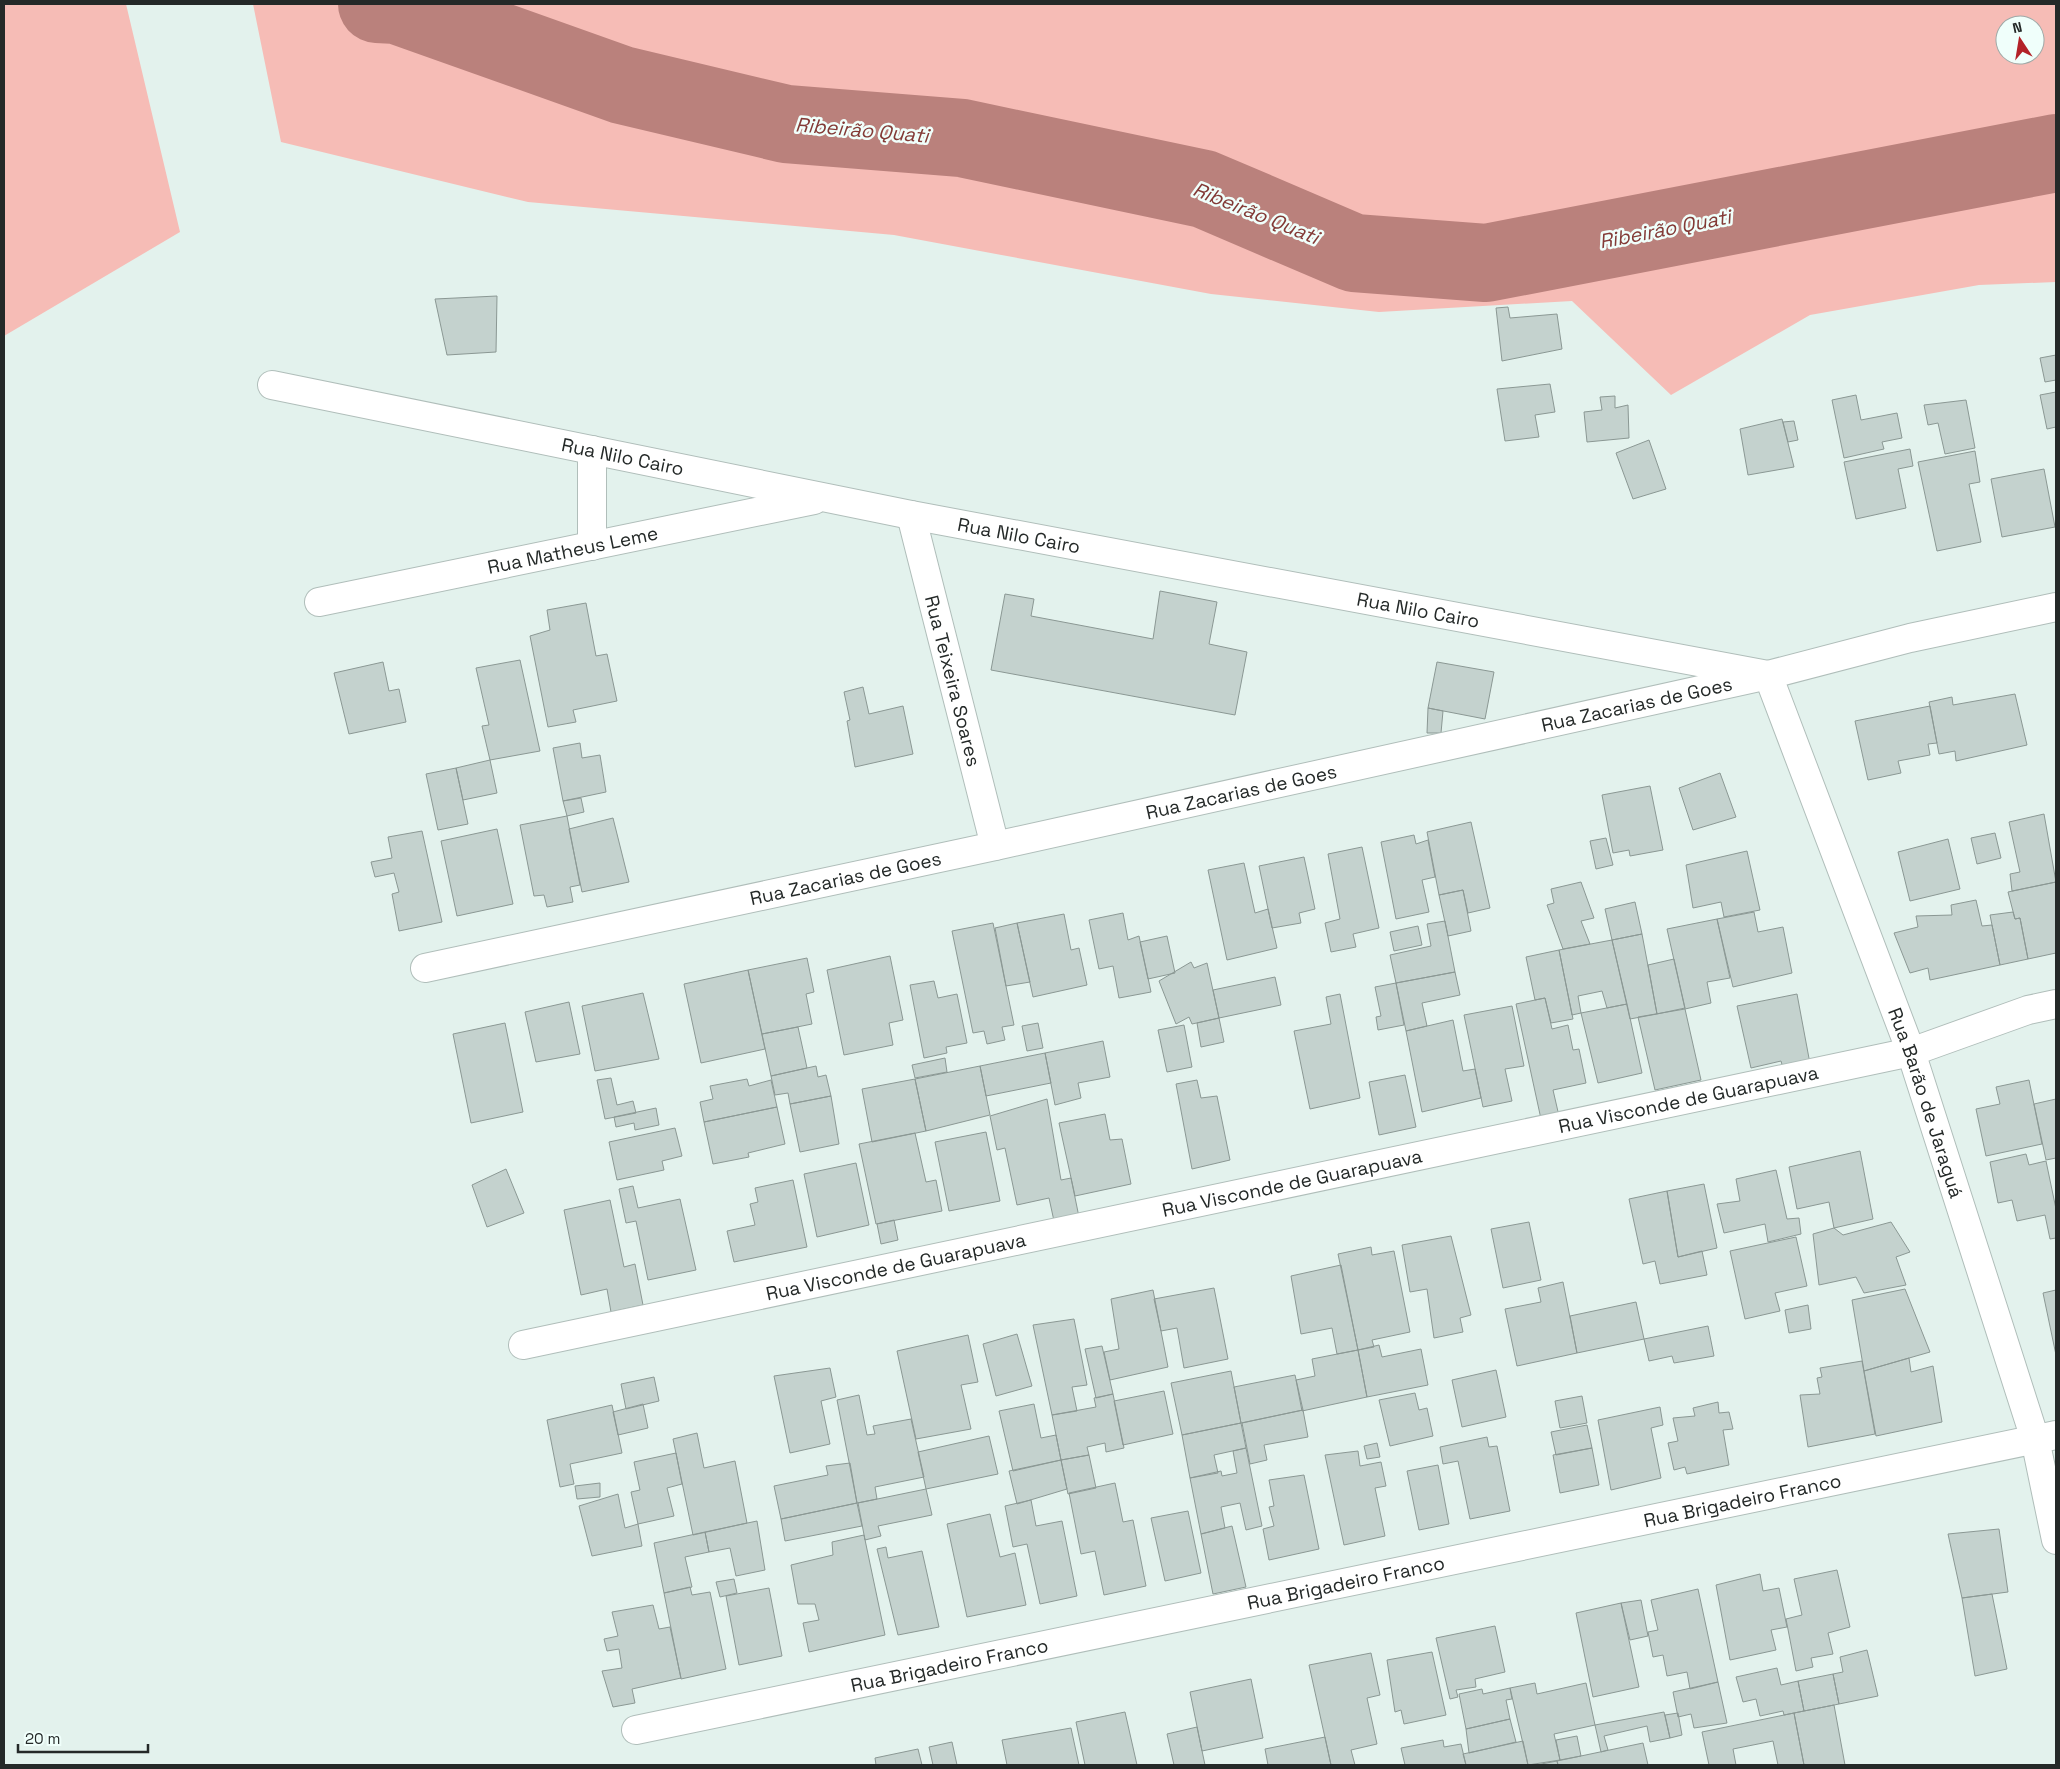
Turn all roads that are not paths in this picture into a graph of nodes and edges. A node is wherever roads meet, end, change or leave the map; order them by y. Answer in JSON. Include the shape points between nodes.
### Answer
{"nodes":[{"id":1,"x":272,"y":384,"type":"dead end"},
{"id":2,"x":592,"y":450,"type":"junction"},
{"id":3,"x":826,"y":498,"type":"junction"},
{"id":4,"x":912,"y":515,"type":"junction"},
{"id":5,"x":592,"y":546,"type":"junction"},
{"id":6,"x":319,"y":602,"type":"dead end"},
{"id":7,"x":2056,"y":607,"type":"edge"},
{"id":8,"x":1768,"y":675,"type":"junction"},
{"id":9,"x":996,"y":846,"type":"junction"},
{"id":10,"x":425,"y":968,"type":"dead end"},
{"id":11,"x":2056,"y":1004,"type":"edge"},
{"id":12,"x":1911,"y":1052,"type":"junction"},
{"id":13,"x":524,"y":1345,"type":"dead end"},
{"id":14,"x":2046,"y":1437,"type":"edge"},
{"id":15,"x":2056,"y":1540,"type":"edge"},
{"id":16,"x":636,"y":1730,"type":"dead end"}],
"edges":[{"from":1,"to":2,"type":"street","name":"Rua Nilo Cairo"},
{"from":2,"to":3,"type":"street","name":"Rua Nilo Cairo"},
{"from":2,"to":5,"type":"street"},
{"from":3,"to":4,"type":"street","name":"Rua Nilo Cairo"},
{"from":3,"to":5,"type":"street","name":"Rua Matheus Leme"},
{"from":4,"to":8,"type":"street","name":"Rua Nilo Cairo"},
{"from":4,"to":9,"type":"street","name":"Rua Teixeira Soares"},
{"from":5,"to":6,"type":"street","name":"Rua Matheus Leme"},
{"from":7,"to":8,"type":"street","name":"Rua Zacarias de Goes","via":[[1910,638]]},
{"from":8,"to":9,"type":"street","name":"Rua Zacarias de Goes"},
{"from":8,"to":12,"type":"street","name":"Rua Barão de Jaraguá"},
{"from":9,"to":10,"type":"street","name":"Rua Zacarias de Goes"},
{"from":11,"to":12,"type":"street","name":"Rua Visconde de Guarapuava","via":[[2028,1010]]},
{"from":12,"to":13,"type":"street","name":"Rua Visconde de Guarapuava"},
{"from":12,"to":14,"type":"street","name":"Rua Barão de Jaraguá"},
{"from":14,"to":15,"type":"street","name":"Rua Barão de Jaraguá"},
{"from":14,"to":16,"type":"street","name":"Rua Brigadeiro Franco"}]}
